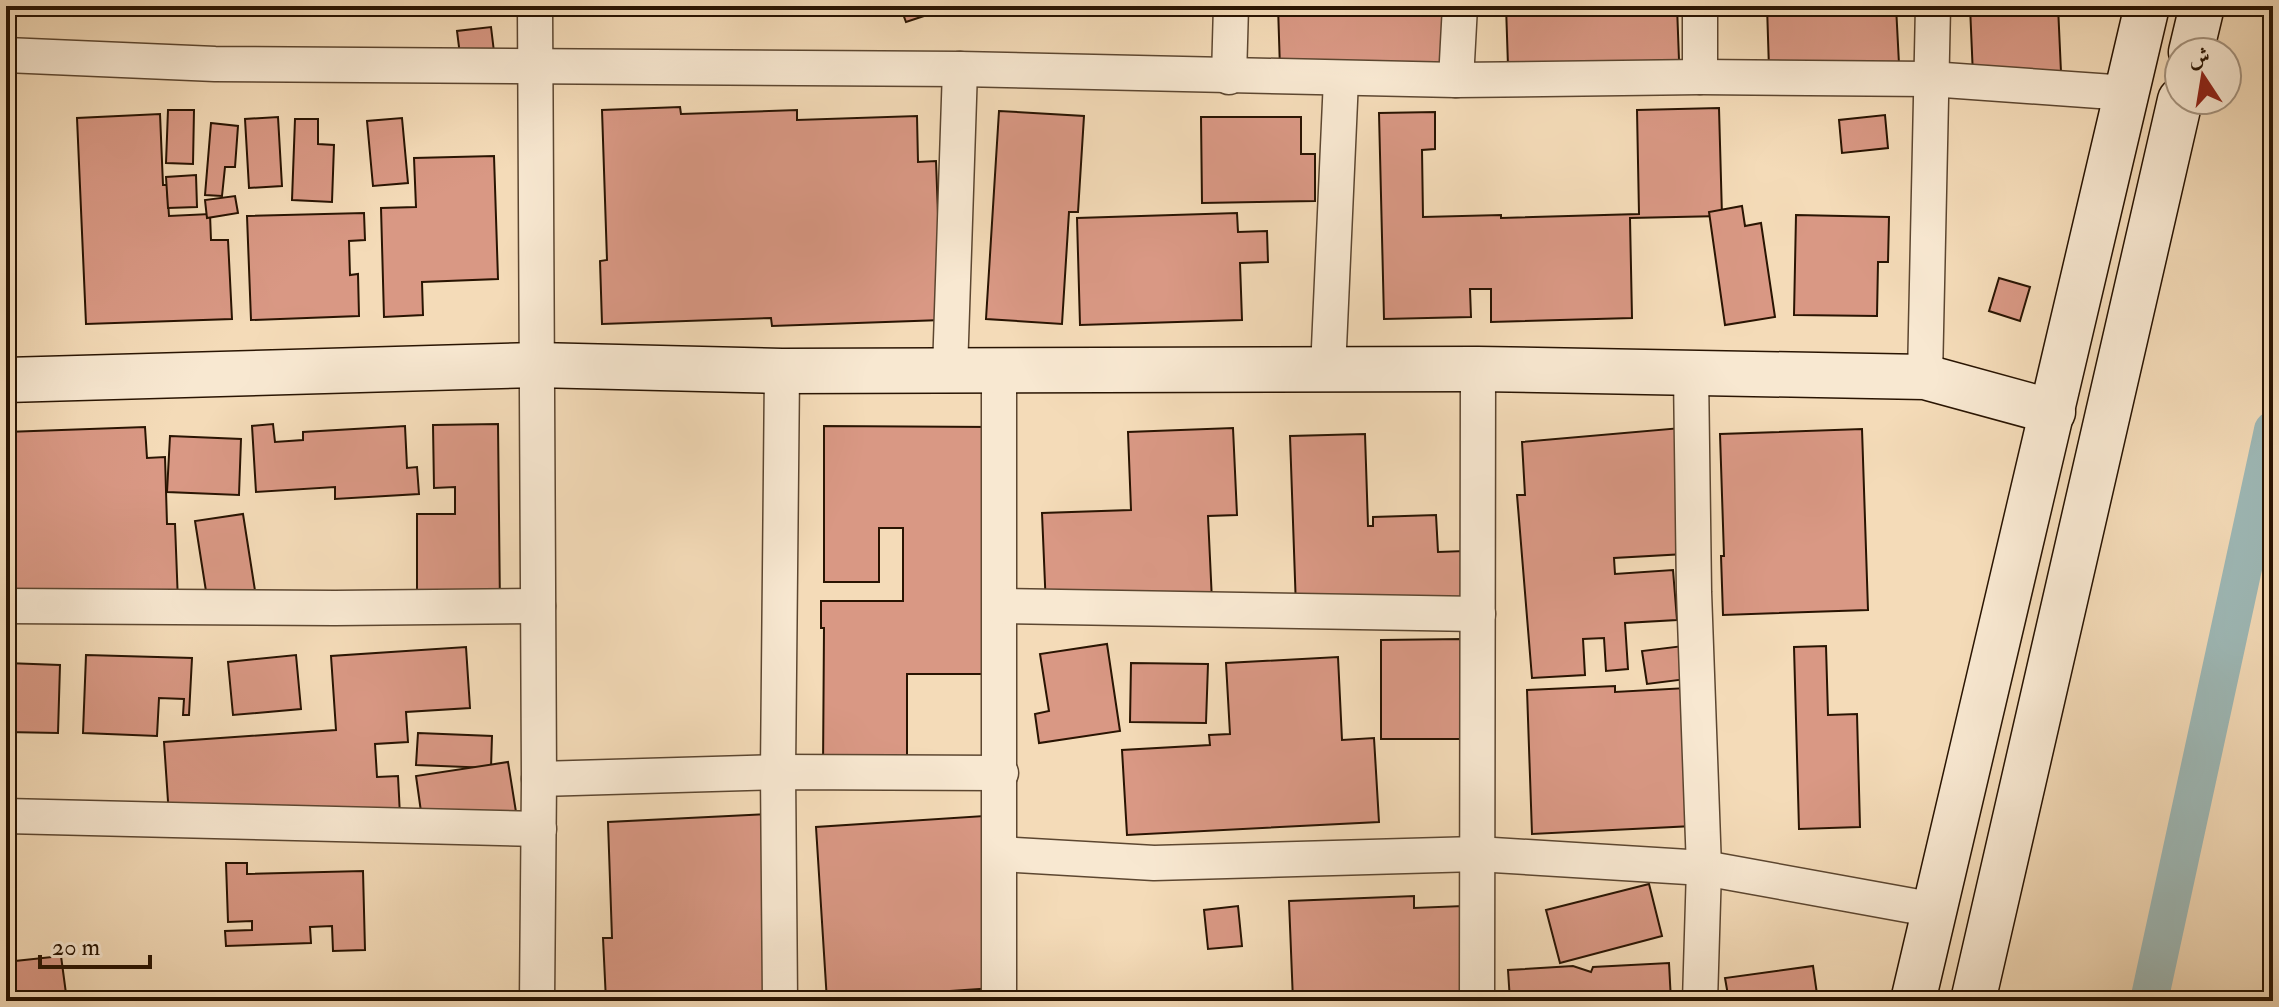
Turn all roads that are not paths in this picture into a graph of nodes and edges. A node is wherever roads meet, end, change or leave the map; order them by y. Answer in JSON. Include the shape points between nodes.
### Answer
{"nodes":[{"id":1,"x":535,"y":6,"type":"edge"},
{"id":2,"x":1231,"y":6,"type":"edge"},
{"id":3,"x":1460,"y":6,"type":"edge"},
{"id":4,"x":1700,"y":6,"type":"edge"},
{"id":5,"x":1933,"y":6,"type":"edge"},
{"id":6,"x":2147,"y":6,"type":"edge"},
{"id":7,"x":2202,"y":6,"type":"edge"},
{"id":8,"x":2195,"y":36,"type":"edge"},
{"id":9,"x":6,"y":55,"type":"edge"},
{"id":10,"x":535,"y":66,"type":"junction"},
{"id":11,"x":960,"y":69,"type":"junction"},
{"id":12,"x":1229,"y":77,"type":"junction"},
{"id":13,"x":1700,"y":77,"type":"junction"},
{"id":14,"x":1341,"y":79,"type":"junction"},
{"id":15,"x":1930,"y":79,"type":"junction"},
{"id":16,"x":1456,"y":80,"type":"junction"},
{"id":17,"x":2127,"y":93,"type":"junction"},
{"id":18,"x":2176,"y":116,"type":"edge"},
{"id":19,"x":536,"y":365,"type":"junction"},
{"id":20,"x":1478,"y":369,"type":"junction"},
{"id":21,"x":1328,"y":370,"type":"junction"},
{"id":22,"x":782,"y":371,"type":"junction"},
{"id":23,"x":950,"y":371,"type":"junction"},
{"id":24,"x":999,"y":371,"type":"junction"},
{"id":25,"x":1691,"y":373,"type":"junction"},
{"id":26,"x":1925,"y":377,"type":"junction"},
{"id":27,"x":6,"y":380,"type":"edge"},
{"id":28,"x":2053,"y":412,"type":"junction"},
{"id":29,"x":6,"y":606,"type":"edge"},
{"id":30,"x":538,"y":606,"type":"junction"},
{"id":31,"x":1000,"y":606,"type":"junction"},
{"id":32,"x":1478,"y":614,"type":"junction"},
{"id":33,"x":778,"y":772,"type":"junction"},
{"id":34,"x":1001,"y":773,"type":"junction"},
{"id":35,"x":539,"y":779,"type":"junction"},
{"id":36,"x":6,"y":816,"type":"edge"},
{"id":37,"x":539,"y":829,"type":"junction"},
{"id":38,"x":1000,"y":854,"type":"junction"},
{"id":39,"x":1477,"y":854,"type":"junction"},
{"id":40,"x":1704,"y":868,"type":"junction"},
{"id":41,"x":1935,"y":910,"type":"junction"},
{"id":42,"x":537,"y":1001,"type":"edge"},
{"id":43,"x":780,"y":1001,"type":"edge"},
{"id":44,"x":999,"y":1001,"type":"edge"},
{"id":45,"x":1477,"y":1001,"type":"edge"},
{"id":46,"x":1700,"y":1001,"type":"edge"},
{"id":47,"x":1913,"y":1001,"type":"edge"},
{"id":48,"x":1973,"y":1001,"type":"edge"}],
"edges":[{"from":1,"to":10,"type":"street"},
{"from":2,"to":12,"type":"street"},
{"from":3,"to":16,"type":"street"},
{"from":4,"to":13,"type":"street"},
{"from":5,"to":15,"type":"street"},
{"from":6,"to":17,"type":"street"},
{"from":7,"to":8,"type":"street"},
{"from":9,"to":10,"type":"street","via":[[215,64]]},
{"from":10,"to":11,"type":"street"},
{"from":10,"to":19,"type":"street"},
{"from":11,"to":12,"type":"street"},
{"from":11,"to":23,"type":"street"},
{"from":12,"to":14,"type":"street"},
{"from":13,"to":15,"type":"street"},
{"from":13,"to":16,"type":"street"},
{"from":14,"to":16,"type":"street"},
{"from":14,"to":21,"type":"street"},
{"from":15,"to":17,"type":"street"},
{"from":15,"to":26,"type":"street"},
{"from":17,"to":28,"type":"street"},
{"from":18,"to":48,"type":"street"},
{"from":19,"to":22,"type":"street"},
{"from":19,"to":27,"type":"street"},
{"from":19,"to":30,"type":"street"},
{"from":20,"to":21,"type":"street"},
{"from":20,"to":25,"type":"street"},
{"from":20,"to":32,"type":"street"},
{"from":21,"to":24,"type":"street"},
{"from":22,"to":23,"type":"street"},
{"from":22,"to":33,"type":"street"},
{"from":23,"to":24,"type":"street"},
{"from":24,"to":31,"type":"street"},
{"from":25,"to":26,"type":"street"},
{"from":25,"to":40,"type":"street"},
{"from":26,"to":28,"type":"street"},
{"from":28,"to":41,"type":"street"},
{"from":29,"to":30,"type":"street"},
{"from":30,"to":35,"type":"street"},
{"from":31,"to":32,"type":"street"},
{"from":31,"to":34,"type":"street"},
{"from":32,"to":39,"type":"street"},
{"from":33,"to":34,"type":"street"},
{"from":33,"to":35,"type":"street"},
{"from":33,"to":43,"type":"street"},
{"from":34,"to":38,"type":"street"},
{"from":35,"to":37,"type":"street"},
{"from":36,"to":37,"type":"street"},
{"from":37,"to":42,"type":"street"},
{"from":38,"to":39,"type":"street","via":[[1154,863]]},
{"from":38,"to":44,"type":"street"},
{"from":39,"to":40,"type":"street"},
{"from":39,"to":45,"type":"street"},
{"from":40,"to":41,"type":"street"},
{"from":40,"to":46,"type":"street"},
{"from":41,"to":47,"type":"street"}]}
